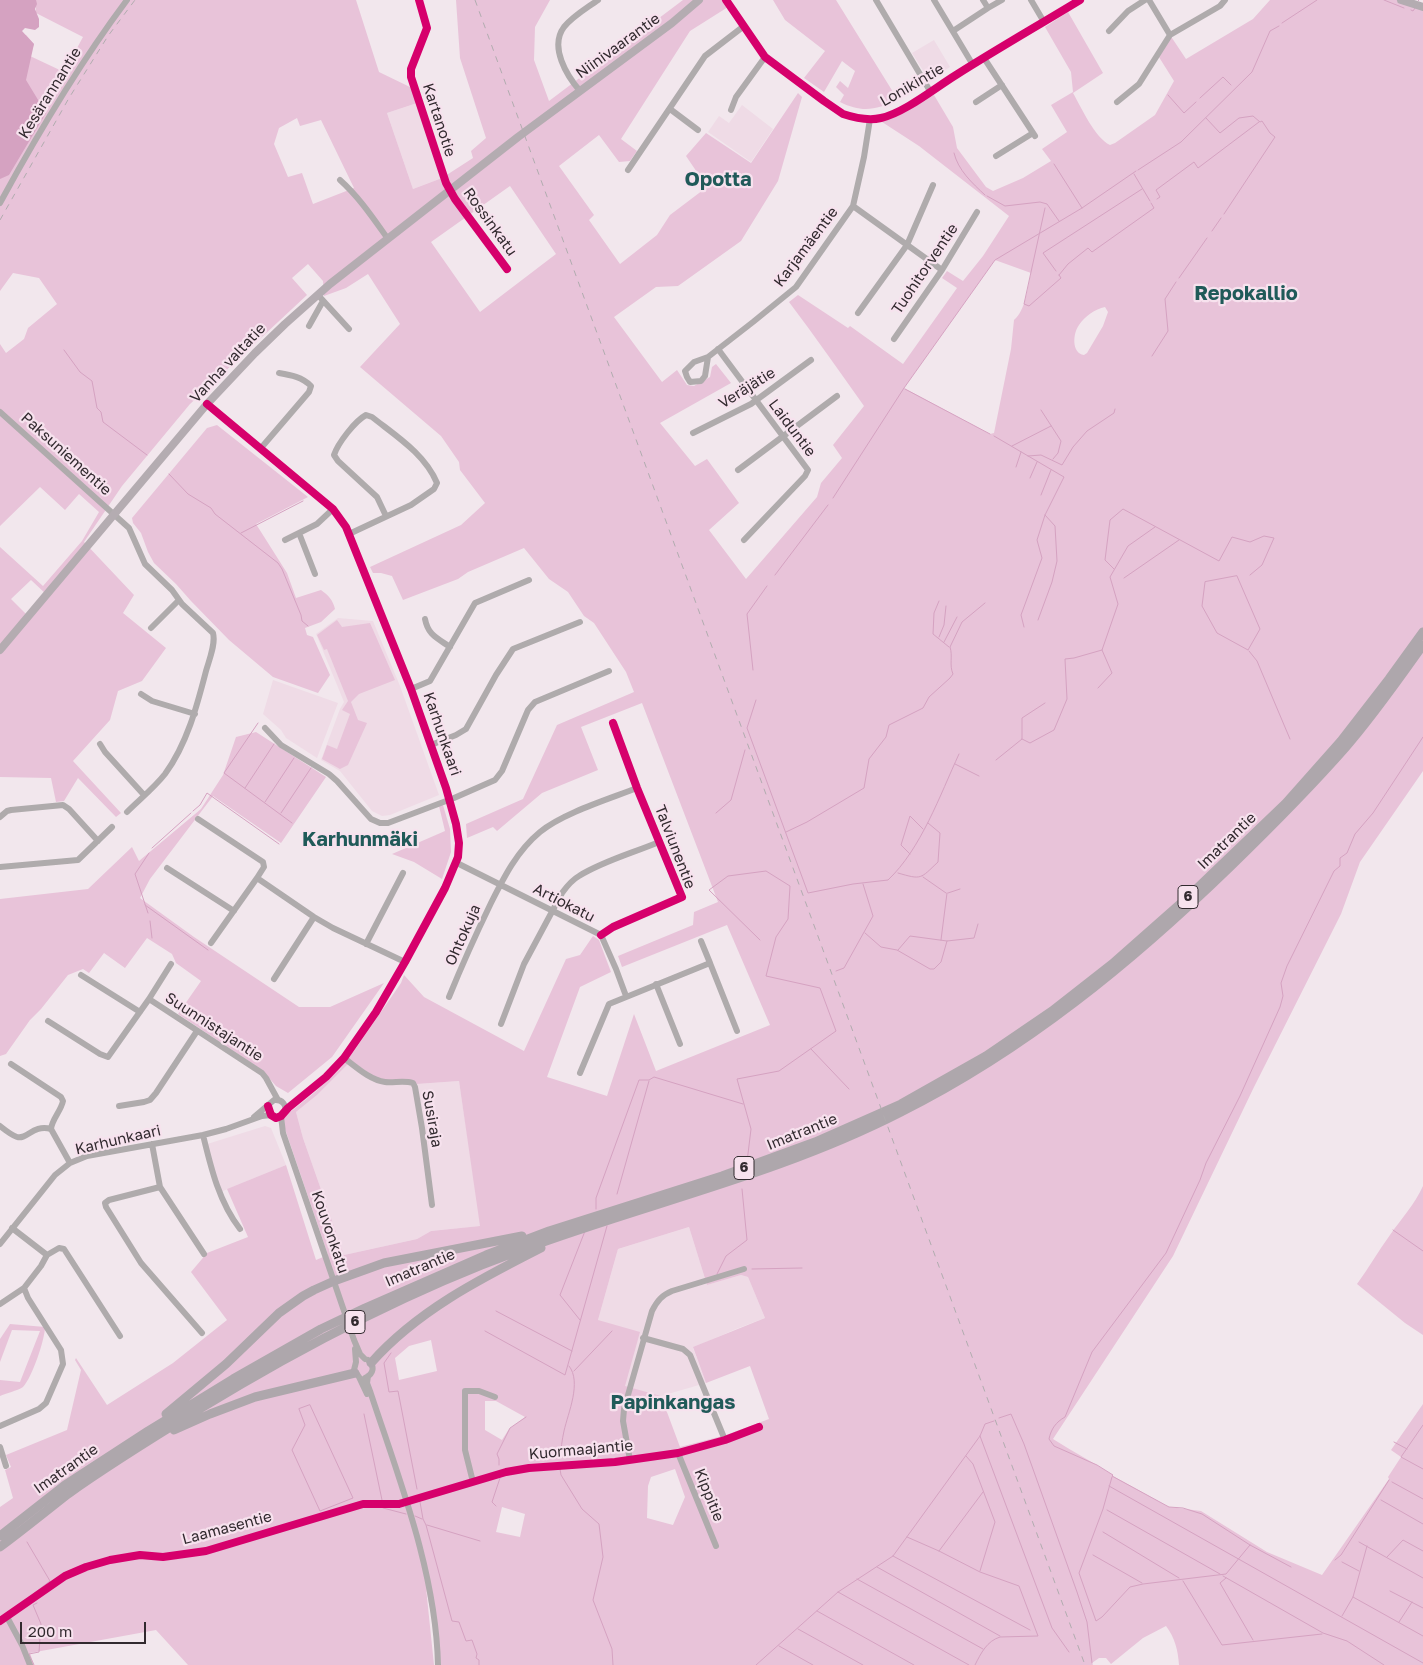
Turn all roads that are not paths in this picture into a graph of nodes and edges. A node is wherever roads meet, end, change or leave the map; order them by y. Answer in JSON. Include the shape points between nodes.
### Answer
{"nodes":[{"id":1,"x":127,"y":0,"type":"edge"},
{"id":2,"x":418,"y":0,"type":"edge"},
{"id":3,"x":598,"y":0,"type":"edge"},
{"id":4,"x":698,"y":0,"type":"edge"},
{"id":5,"x":726,"y":0,"type":"edge"},
{"id":6,"x":876,"y":0,"type":"edge"},
{"id":7,"x":934,"y":0,"type":"edge"},
{"id":8,"x":983,"y":0,"type":"edge"},
{"id":9,"x":1002,"y":0,"type":"edge"},
{"id":10,"x":1031,"y":0,"type":"edge"},
{"id":11,"x":1080,"y":0,"type":"edge"},
{"id":12,"x":1145,"y":0,"type":"edge"},
{"id":13,"x":1149,"y":0,"type":"edge"},
{"id":14,"x":1225,"y":0,"type":"edge"},
{"id":15,"x":1402,"y":0,"type":"edge"},
{"id":16,"x":1423,"y":7,"type":"edge"},
{"id":17,"x":988,"y":8,"type":"junction"},
{"id":18,"x":1044,"y":22,"type":"junction"},
{"id":19,"x":744,"y":26,"type":"junction"},
{"id":20,"x":953,"y":31,"type":"junction"},
{"id":21,"x":1109,"y":31,"type":"dead end"},
{"id":22,"x":1170,"y":35,"type":"junction"},
{"id":23,"x":766,"y":57,"type":"junction"},
{"id":24,"x":984,"y":58,"type":"junction"},
{"id":25,"x":973,"y":65,"type":"junction"},
{"id":26,"x":1002,"y":85,"type":"junction"},
{"id":27,"x":580,"y":91,"type":"junction"},
{"id":28,"x":930,"y":91,"type":"junction"},
{"id":29,"x":976,"y":102,"type":"dead end"},
{"id":30,"x":1116,"y":102,"type":"dead end"},
{"id":31,"x":670,"y":109,"type":"junction"},
{"id":32,"x":731,"y":110,"type":"dead end"},
{"id":33,"x":870,"y":120,"type":"junction"},
{"id":34,"x":532,"y":127,"type":"joint"},
{"id":35,"x":698,"y":130,"type":"dead end"},
{"id":36,"x":996,"y":156,"type":"dead end"},
{"id":37,"x":628,"y":170,"type":"dead end"},
{"id":38,"x":340,"y":180,"type":"dead end"},
{"id":39,"x":933,"y":185,"type":"dead end"},
{"id":40,"x":450,"y":191,"type":"junction"},
{"id":41,"x":0,"y":203,"type":"edge"},
{"id":42,"x":853,"y":206,"type":"junction"},
{"id":43,"x":977,"y":212,"type":"dead end"},
{"id":44,"x":388,"y":239,"type":"junction"},
{"id":45,"x":907,"y":245,"type":"junction"},
{"id":46,"x":508,"y":270,"type":"dead end"},
{"id":47,"x":942,"y":270,"type":"junction"},
{"id":48,"x":318,"y":294,"type":"junction"},
{"id":49,"x":323,"y":301,"type":"junction"},
{"id":50,"x":858,"y":313,"type":"dead end"},
{"id":51,"x":309,"y":326,"type":"dead end"},
{"id":52,"x":349,"y":329,"type":"dead end"},
{"id":53,"x":894,"y":339,"type":"dead end"},
{"id":54,"x":718,"y":349,"type":"junction"},
{"id":55,"x":708,"y":357,"type":"dead end"},
{"id":56,"x":811,"y":360,"type":"dead end"},
{"id":57,"x":279,"y":373,"type":"dead end"},
{"id":58,"x":837,"y":396,"type":"dead end"},
{"id":59,"x":756,"y":401,"type":"junction"},
{"id":60,"x":207,"y":404,"type":"junction"},
{"id":61,"x":0,"y":412,"type":"edge"},
{"id":62,"x":693,"y":433,"type":"dead end"},
{"id":63,"x":783,"y":436,"type":"junction"},
{"id":64,"x":261,"y":448,"type":"junction"},
{"id":65,"x":738,"y":470,"type":"dead end"},
{"id":66,"x":333,"y":508,"type":"junction"},
{"id":67,"x":114,"y":515,"type":"junction"},
{"id":68,"x":386,"y":516,"type":"junction"},
{"id":69,"x":299,"y":534,"type":"junction"},
{"id":70,"x":349,"y":534,"type":"junction"},
{"id":71,"x":285,"y":540,"type":"dead end"},
{"id":72,"x":744,"y":540,"type":"dead end"},
{"id":73,"x":315,"y":574,"type":"dead end"},
{"id":74,"x":529,"y":580,"type":"dead end"},
{"id":75,"x":179,"y":600,"type":"junction"},
{"id":76,"x":425,"y":619,"type":"dead end"},
{"id":77,"x":580,"y":622,"type":"dead end"},
{"id":78,"x":151,"y":628,"type":"dead end"},
{"id":79,"x":1423,"y":632,"type":"edge"},
{"id":80,"x":1423,"y":646,"type":"edge"},
{"id":81,"x":450,"y":647,"type":"junction"},
{"id":82,"x":0,"y":650,"type":"edge"},
{"id":83,"x":609,"y":671,"type":"dead end"},
{"id":84,"x":411,"y":689,"type":"junction"},
{"id":85,"x":141,"y":694,"type":"dead end"},
{"id":86,"x":195,"y":714,"type":"junction"},
{"id":87,"x":614,"y":723,"type":"dead end"},
{"id":88,"x":265,"y":728,"type":"dead end"},
{"id":89,"x":100,"y":744,"type":"dead end"},
{"id":90,"x":431,"y":745,"type":"junction"},
{"id":91,"x":637,"y":788,"type":"junction"},
{"id":92,"x":144,"y":795,"type":"junction"},
{"id":93,"x":449,"y":800,"type":"junction"},
{"id":94,"x":127,"y":812,"type":"dead end"},
{"id":95,"x":0,"y":817,"type":"edge"},
{"id":96,"x":198,"y":819,"type":"dead end"},
{"id":97,"x":112,"y":827,"type":"dead end"},
{"id":98,"x":98,"y":840,"type":"junction"},
{"id":99,"x":660,"y":842,"type":"junction"},
{"id":100,"x":457,"y":863,"type":"junction"},
{"id":101,"x":0,"y":867,"type":"edge"},
{"id":102,"x":167,"y":868,"type":"dead end"},
{"id":103,"x":403,"y":873,"type":"dead end"},
{"id":104,"x":256,"y":878,"type":"junction"},
{"id":105,"x":500,"y":884,"type":"junction"},
{"id":106,"x":234,"y":911,"type":"junction"},
{"id":107,"x":552,"y":911,"type":"junction"},
{"id":108,"x":314,"y":917,"type":"junction"},
{"id":109,"x":602,"y":936,"type":"junction"},
{"id":110,"x":701,"y":941,"type":"dead end"},
{"id":111,"x":211,"y":943,"type":"dead end"},
{"id":112,"x":366,"y":944,"type":"junction"},
{"id":113,"x":405,"y":962,"type":"junction"},
{"id":114,"x":710,"y":963,"type":"junction"},
{"id":115,"x":171,"y":964,"type":"dead end"},
{"id":116,"x":81,"y":975,"type":"dead end"},
{"id":117,"x":274,"y":979,"type":"dead end"},
{"id":118,"x":656,"y":984,"type":"junction"},
{"id":119,"x":626,"y":996,"type":"junction"},
{"id":120,"x":449,"y":997,"type":"dead end"},
{"id":121,"x":149,"y":999,"type":"junction"},
{"id":122,"x":140,"y":1012,"type":"junction"},
{"id":123,"x":48,"y":1021,"type":"dead end"},
{"id":124,"x":501,"y":1024,"type":"dead end"},
{"id":125,"x":197,"y":1031,"type":"junction"},
{"id":126,"x":737,"y":1031,"type":"dead end"},
{"id":127,"x":680,"y":1044,"type":"dead end"},
{"id":128,"x":344,"y":1058,"type":"junction"},
{"id":129,"x":11,"y":1064,"type":"dead end"},
{"id":130,"x":580,"y":1073,"type":"dead end"},
{"id":131,"x":301,"y":1098,"type":"junction"},
{"id":132,"x":275,"y":1103,"type":"junction"},
{"id":133,"x":119,"y":1106,"type":"dead end"},
{"id":134,"x":902,"y":1108,"type":"junction"},
{"id":135,"x":283,"y":1114,"type":"junction"},
{"id":136,"x":272,"y":1116,"type":"junction"},
{"id":137,"x":246,"y":1122,"type":"junction"},
{"id":138,"x":868,"y":1124,"type":"junction"},
{"id":139,"x":0,"y":1126,"type":"edge"},
{"id":140,"x":51,"y":1129,"type":"junction"},
{"id":141,"x":283,"y":1133,"type":"junction"},
{"id":142,"x":203,"y":1135,"type":"junction"},
{"id":143,"x":152,"y":1144,"type":"junction"},
{"id":144,"x":70,"y":1163,"type":"junction"},
{"id":145,"x":160,"y":1187,"type":"junction"},
{"id":146,"x":432,"y":1205,"type":"dead end"},
{"id":147,"x":12,"y":1228,"type":"junction"},
{"id":148,"x":240,"y":1228,"type":"dead end"},
{"id":149,"x":549,"y":1230,"type":"junction"},
{"id":150,"x":575,"y":1231,"type":"junction"},
{"id":151,"x":0,"y":1244,"type":"edge"},
{"id":152,"x":204,"y":1254,"type":"dead end"},
{"id":153,"x":47,"y":1256,"type":"junction"},
{"id":154,"x":744,"y":1268,"type":"dead end"},
{"id":155,"x":334,"y":1280,"type":"junction"},
{"id":156,"x":24,"y":1288,"type":"junction"},
{"id":157,"x":0,"y":1304,"type":"edge"},
{"id":158,"x":202,"y":1333,"type":"dead end"},
{"id":159,"x":120,"y":1336,"type":"dead end"},
{"id":160,"x":644,"y":1338,"type":"junction"},
{"id":161,"x":354,"y":1340,"type":"junction"},
{"id":162,"x":368,"y":1361,"type":"junction"},
{"id":163,"x":356,"y":1362,"type":"junction"},
{"id":164,"x":357,"y":1375,"type":"junction"},
{"id":165,"x":368,"y":1376,"type":"junction"},
{"id":166,"x":495,"y":1397,"type":"dead end"},
{"id":167,"x":374,"y":1404,"type":"junction"},
{"id":168,"x":0,"y":1426,"type":"edge"},
{"id":169,"x":759,"y":1427,"type":"dead end"},
{"id":170,"x":148,"y":1436,"type":"junction"},
{"id":171,"x":725,"y":1440,"type":"junction"},
{"id":172,"x":0,"y":1447,"type":"edge"},
{"id":173,"x":678,"y":1453,"type":"junction"},
{"id":174,"x":630,"y":1460,"type":"junction"},
{"id":175,"x":6,"y":1466,"type":"dead end"},
{"id":176,"x":473,"y":1482,"type":"junction"},
{"id":177,"x":407,"y":1502,"type":"junction"},
{"id":178,"x":0,"y":1536,"type":"edge"},
{"id":179,"x":716,"y":1546,"type":"dead end"},
{"id":180,"x":0,"y":1547,"type":"edge"},
{"id":181,"x":7,"y":1617,"type":"junction"},
{"id":182,"x":0,"y":1621,"type":"edge"},
{"id":183,"x":30,"y":1665,"type":"edge"},
{"id":184,"x":438,"y":1665,"type":"edge"}],
"edges":[{"from":1,"to":41,"type":"street","name":"Kesärannantie","via":[[76,72]]},
{"from":2,"to":40,"type":"street","name":"Kartanotie","via":[[427,28],[411,76]]},
{"from":3,"to":27,"type":"street","via":[[564,28],[559,46],[562,63]]},
{"from":4,"to":27,"type":"main road","name":"Niinivaarantie"},
{"from":5,"to":19,"type":"street","name":"Lonikintie"},
{"from":6,"to":28,"type":"street"},
{"from":7,"to":20,"type":"street"},
{"from":8,"to":17,"type":"street"},
{"from":9,"to":17,"type":"street"},
{"from":10,"to":18,"type":"street"},
{"from":11,"to":18,"type":"street","name":"Lonikintie"},
{"from":12,"to":21,"type":"street","via":[[1128,11]]},
{"from":13,"to":22,"type":"street"},
{"from":14,"to":22,"type":"street"},
{"from":15,"to":16,"type":"main road"},
{"from":17,"to":20,"type":"street"},
{"from":18,"to":24,"type":"street","name":"Lonikintie"},
{"from":19,"to":23,"type":"street","name":"Lonikintie"},
{"from":19,"to":31,"type":"street","via":[[705,56]]},
{"from":20,"to":25,"type":"street"},
{"from":22,"to":30,"type":"street","via":[[1138,84]]},
{"from":23,"to":32,"type":"street","via":[[736,97]]},
{"from":23,"to":33,"type":"street","name":"Lonikintie","via":[[843,114]]},
{"from":24,"to":25,"type":"street","name":"Lonikintie"},
{"from":24,"to":26,"type":"street"},
{"from":25,"to":28,"type":"street","name":"Lonikintie"},
{"from":26,"to":29,"type":"street"},
{"from":26,"to":36,"type":"street","via":[[1034,134]]},
{"from":27,"to":34,"type":"main road","name":"Niinivaarantie"},
{"from":28,"to":33,"type":"street","name":"Lonikintie","via":[[890,115]]},
{"from":31,"to":35,"type":"street"},
{"from":31,"to":37,"type":"street"},
{"from":33,"to":42,"type":"street","name":"Karjamäentie"},
{"from":34,"to":40,"type":"main road","name":"Vanha valtatie"},
{"from":38,"to":44,"type":"street"},
{"from":39,"to":45,"type":"street"},
{"from":40,"to":44,"type":"main road","name":"Vanha valtatie"},
{"from":40,"to":46,"type":"street","name":"Rossinkatu"},
{"from":42,"to":45,"type":"street"},
{"from":42,"to":54,"type":"street","name":"Karjamäentie","via":[[796,287]]},
{"from":43,"to":47,"type":"street","name":"Tuohitorventie"},
{"from":44,"to":48,"type":"main road","name":"Vanha valtatie"},
{"from":45,"to":47,"type":"street"},
{"from":45,"to":50,"type":"street"},
{"from":47,"to":53,"type":"street","name":"Tuohitorventie"},
{"from":48,"to":49,"type":"street"},
{"from":48,"to":60,"type":"main road","name":"Vanha valtatie"},
{"from":49,"to":51,"type":"street"},
{"from":49,"to":52,"type":"street"},
{"from":54,"to":55,"type":"street","name":"Karjamäentie"},
{"from":54,"to":59,"type":"street","name":"Laiduntie"},
{"from":56,"to":59,"type":"street","name":"Veräjätie"},
{"from":57,"to":64,"type":"street","via":[[305,380],[310,392]]},
{"from":58,"to":63,"type":"street"},
{"from":59,"to":62,"type":"street","name":"Veräjätie"},
{"from":59,"to":63,"type":"street","name":"Laiduntie"},
{"from":60,"to":64,"type":"street","name":"Karhunkaari"},
{"from":60,"to":67,"type":"main road","name":"Vanha valtatie"},
{"from":61,"to":67,"type":"street","name":"Paksuniementie"},
{"from":63,"to":65,"type":"street"},
{"from":63,"to":72,"type":"street","name":"Laiduntie","via":[[808,470],[806,476]]},
{"from":64,"to":66,"type":"street","name":"Karhunkaari"},
{"from":66,"to":69,"type":"street","via":[[322,521]]},
{"from":66,"to":70,"type":"street","name":"Karhunkaari"},
{"from":67,"to":75,"type":"street","name":"Paksuniementie","via":[[128,528],[145,564]]},
{"from":67,"to":82,"type":"main road","name":"Vanha valtatie"},
{"from":68,"to":68,"type":"street","via":[[421,499],[437,484],[416,452],[372,417],[366,416],[349,432],[334,455],[377,497]]},
{"from":68,"to":70,"type":"street"},
{"from":69,"to":71,"type":"street"},
{"from":69,"to":73,"type":"street"},
{"from":70,"to":84,"type":"street","name":"Karhunkaari"},
{"from":74,"to":81,"type":"street","via":[[475,603]]},
{"from":75,"to":78,"type":"street"},
{"from":75,"to":86,"type":"street","name":"Paksuniementie","via":[[214,636]]},
{"from":76,"to":81,"type":"street","via":[[431,634]]},
{"from":77,"to":90,"type":"street","via":[[513,649],[466,729]]},
{"from":79,"to":134,"type":"highway","name":"Imatrantie","number":"6","via":[[1341,741],[1292,796],[1189,896],[1112,964],[1054,1009]]},
{"from":80,"to":134,"type":"highway","name":"Imatrantie","number":"6","via":[[1347,746],[1291,808],[1194,902],[1057,1016],[952,1085]]},
{"from":81,"to":84,"type":"street","via":[[430,681]]},
{"from":83,"to":93,"type":"street","via":[[535,702],[528,710],[495,780]]},
{"from":84,"to":90,"type":"street","name":"Karhunkaari"},
{"from":85,"to":86,"type":"street","via":[[152,701]]},
{"from":86,"to":92,"type":"street","via":[[171,764]]},
{"from":87,"to":91,"type":"street","name":"Talviunentie"},
{"from":88,"to":93,"type":"street","via":[[281,745],[329,774],[374,821],[393,822]]},
{"from":89,"to":92,"type":"street"},
{"from":90,"to":93,"type":"street","name":"Karhunkaari"},
{"from":91,"to":99,"type":"street","name":"Talviunentie"},
{"from":91,"to":105,"type":"street","name":"Ohtokuja","via":[[572,814],[541,831],[517,856]]},
{"from":92,"to":94,"type":"street"},
{"from":93,"to":100,"type":"street","name":"Karhunkaari","via":[[458,836]]},
{"from":95,"to":98,"type":"street","via":[[11,810],[60,805],[70,809]]},
{"from":96,"to":104,"type":"street","via":[[263,862],[264,867]]},
{"from":97,"to":98,"type":"street"},
{"from":98,"to":101,"type":"street","via":[[78,860]]},
{"from":99,"to":107,"type":"street","via":[[578,876]]},
{"from":99,"to":109,"type":"street","name":"Talviunentie","via":[[682,897],[613,927]]},
{"from":100,"to":105,"type":"street","name":"Artiokatu"},
{"from":100,"to":113,"type":"street","name":"Karhunkaari"},
{"from":102,"to":106,"type":"street"},
{"from":103,"to":112,"type":"street"},
{"from":104,"to":106,"type":"street"},
{"from":104,"to":108,"type":"street"},
{"from":105,"to":107,"type":"street","name":"Artiokatu"},
{"from":105,"to":120,"type":"street","name":"Ohtokuja"},
{"from":106,"to":111,"type":"street"},
{"from":107,"to":109,"type":"street","name":"Artiokatu"},
{"from":107,"to":124,"type":"street","via":[[524,964]]},
{"from":108,"to":112,"type":"street"},
{"from":108,"to":117,"type":"street"},
{"from":109,"to":119,"type":"street","name":"Artiokatu"},
{"from":110,"to":114,"type":"street"},
{"from":112,"to":113,"type":"street"},
{"from":113,"to":128,"type":"street","name":"Karhunkaari"},
{"from":114,"to":118,"type":"street"},
{"from":114,"to":126,"type":"street"},
{"from":115,"to":121,"type":"street","name":"Suunnistajantie"},
{"from":116,"to":122,"type":"street"},
{"from":118,"to":119,"type":"street"},
{"from":118,"to":127,"type":"street"},
{"from":119,"to":130,"type":"street","via":[[607,1007]]},
{"from":121,"to":122,"type":"street"},
{"from":121,"to":125,"type":"street","name":"Suunnistajantie"},
{"from":122,"to":123,"type":"street","via":[[108,1057]]},
{"from":125,"to":132,"type":"street","name":"Suunnistajantie","via":[[262,1073]]},
{"from":125,"to":133,"type":"street","via":[[150,1100]]},
{"from":128,"to":131,"type":"street","name":"Karhunkaari"},
{"from":128,"to":146,"type":"street","name":"Susiraja","via":[[375,1079],[413,1083]]},
{"from":129,"to":140,"type":"street","via":[[61,1097],[62,1106]]},
{"from":131,"to":132,"type":"street","name":"Karhunkaari"},
{"from":131,"to":135,"type":"street","name":"Karhunkaari"},
{"from":132,"to":135,"type":"street","name":"Kouvonkatu","via":[[285,1106]]},
{"from":132,"to":136,"type":"street","name":"Kouvonkatu"},
{"from":132,"to":137,"type":"street","name":"Karhunkaari"},
{"from":134,"to":138,"type":"highway","name":"Imatrantie","number":"6"},
{"from":135,"to":136,"type":"street","name":"Karhunkaari"},
{"from":135,"to":141,"type":"street","name":"Kouvonkatu"},
{"from":136,"to":137,"type":"street","name":"Karhunkaari"},
{"from":136,"to":141,"type":"street","name":"Kouvonkatu"},
{"from":137,"to":142,"type":"street","name":"Karhunkaari"},
{"from":138,"to":149,"type":"highway","name":"Imatrantie","number":"6"},
{"from":138,"to":150,"type":"highway","name":"Imatrantie","number":"6","via":[[819,1150],[772,1168]]},
{"from":139,"to":140,"type":"street","via":[[18,1138],[39,1128]]},
{"from":140,"to":144,"type":"street"},
{"from":141,"to":155,"type":"street","name":"Kouvonkatu"},
{"from":142,"to":143,"type":"street","name":"Karhunkaari"},
{"from":142,"to":148,"type":"street","via":[[221,1195]]},
{"from":143,"to":144,"type":"street","name":"Karhunkaari","via":[[87,1156]]},
{"from":143,"to":145,"type":"street"},
{"from":144,"to":147,"type":"street","name":"Karhunkaari","via":[[55,1175]]},
{"from":145,"to":152,"type":"street"},
{"from":145,"to":158,"type":"street","via":[[105,1203],[142,1263]]},
{"from":147,"to":151,"type":"street","name":"Karhunkaari"},
{"from":147,"to":153,"type":"street"},
{"from":149,"to":155,"type":"highway","via":[[384,1263]]},
{"from":149,"to":170,"type":"highway","name":"Imatrantie","number":"6","via":[[321,1329],[233,1379]]},
{"from":150,"to":162,"type":"highway","via":[[452,1296]]},
{"from":150,"to":170,"type":"highway","name":"Imatrantie","number":"6","via":[[512,1253],[327,1336]]},
{"from":153,"to":156,"type":"street"},
{"from":153,"to":159,"type":"street","via":[[59,1248],[64,1249]]},
{"from":154,"to":160,"type":"street","via":[[662,1296],[652,1311]]},
{"from":155,"to":161,"type":"street","name":"Kouvonkatu"},
{"from":155,"to":170,"type":"highway","via":[[279,1313]]},
{"from":156,"to":157,"type":"street"},
{"from":156,"to":168,"type":"street","via":[[61,1350],[63,1364],[46,1403]]},
{"from":160,"to":171,"type":"street","via":[[683,1349],[690,1355]]},
{"from":160,"to":174,"type":"street","via":[[624,1409]]},
{"from":161,"to":162,"type":"street","name":"Kouvonkatu","via":[[360,1354]]},
{"from":161,"to":163,"type":"street","name":"Kouvonkatu"},
{"from":162,"to":163,"type":"street"},
{"from":162,"to":165,"type":"street","via":[[372,1372]]},
{"from":163,"to":164,"type":"street"},
{"from":164,"to":165,"type":"street"},
{"from":164,"to":167,"type":"street"},
{"from":164,"to":170,"type":"highway","via":[[248,1400]]},
{"from":165,"to":167,"type":"street"},
{"from":166,"to":176,"type":"street","via":[[479,1391],[465,1391],[465,1450]]},
{"from":167,"to":177,"type":"street"},
{"from":169,"to":171,"type":"street","name":"Kuormaajantie"},
{"from":170,"to":178,"type":"highway","name":"Imatrantie","number":"6","via":[[65,1485]]},
{"from":170,"to":180,"type":"highway","name":"Imatrantie","number":"6"},
{"from":171,"to":173,"type":"street","name":"Kuormaajantie"},
{"from":172,"to":175,"type":"street"},
{"from":173,"to":174,"type":"street","name":"Kuormaajantie"},
{"from":173,"to":179,"type":"street","name":"Kippitie"},
{"from":174,"to":176,"type":"street","name":"Kuormaajantie","via":[[529,1468]]},
{"from":176,"to":177,"type":"street","name":"Kuormaajantie"},
{"from":177,"to":181,"type":"street","name":"Laamasentie","via":[[363,1504],[206,1551],[110,1560],[65,1576]]},
{"from":177,"to":184,"type":"street","via":[[430,1586]]},
{"from":181,"to":182,"type":"street","name":"Laamasentie"},
{"from":181,"to":183,"type":"street"}]}
